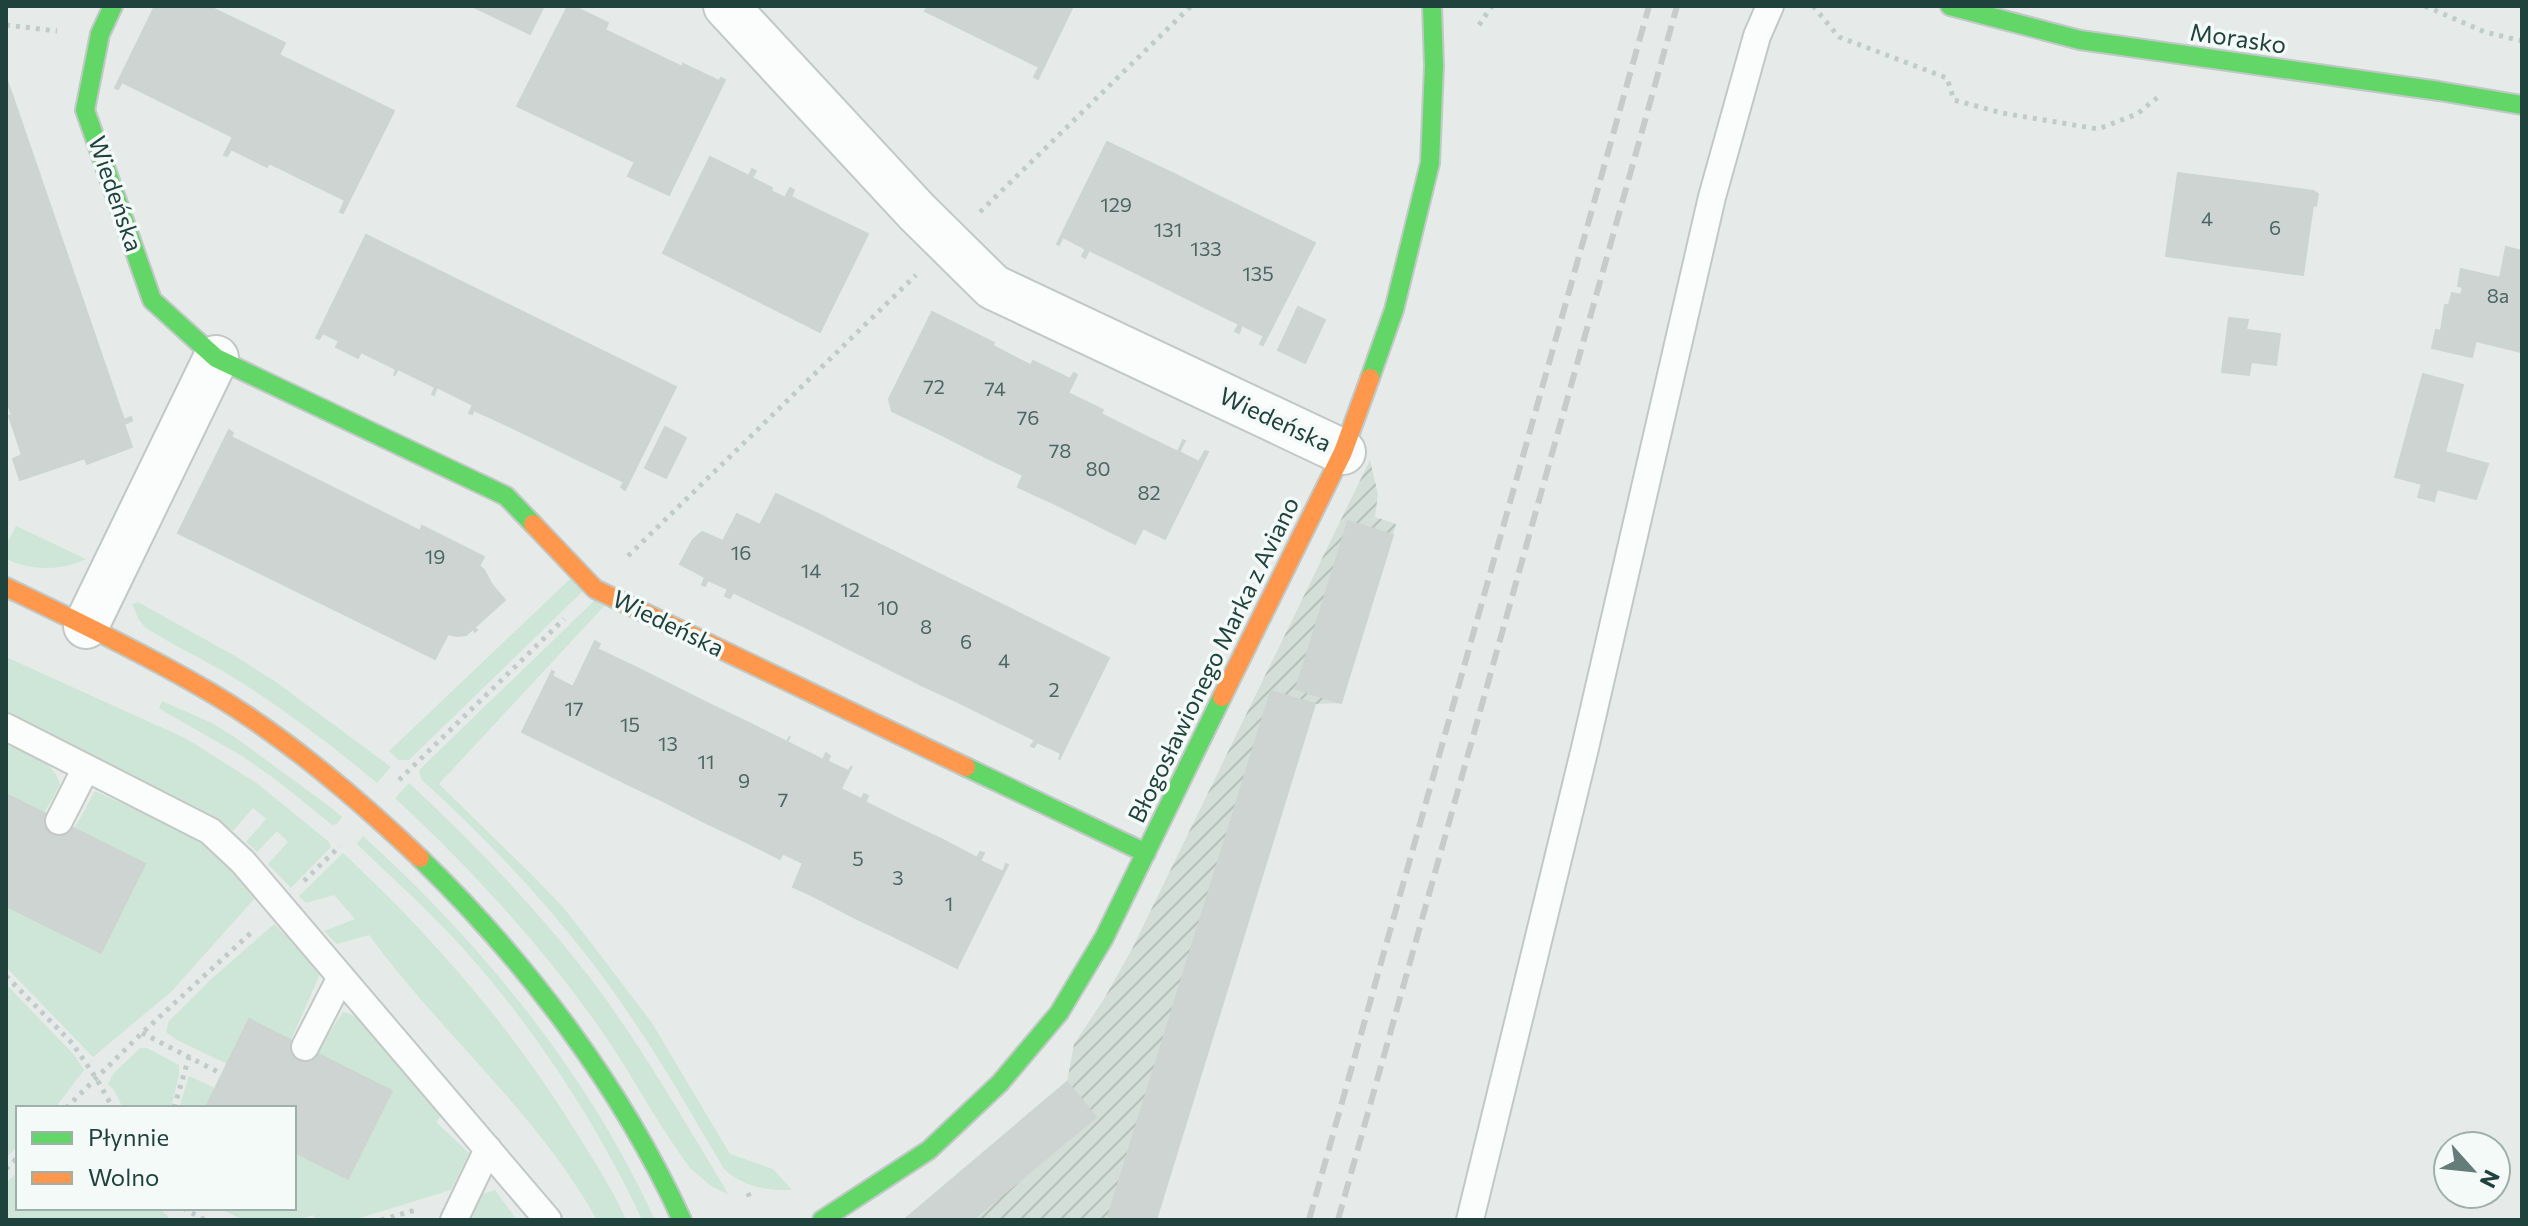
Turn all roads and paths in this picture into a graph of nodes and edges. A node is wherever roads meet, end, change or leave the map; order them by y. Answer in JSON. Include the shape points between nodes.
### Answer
{"nodes":[{"id":1,"x":113,"y":6,"type":"edge"},
{"id":2,"x":726,"y":6,"type":"edge"},
{"id":3,"x":1191,"y":6,"type":"edge"},
{"id":4,"x":1432,"y":6,"type":"edge"},
{"id":5,"x":1770,"y":6,"type":"edge"},
{"id":6,"x":1813,"y":6,"type":"edge"},
{"id":7,"x":1950,"y":6,"type":"edge"},
{"id":8,"x":2425,"y":6,"type":"edge"},
{"id":9,"x":2522,"y":41,"type":"edge"},
{"id":10,"x":2175,"y":54,"type":"junction"},
{"id":11,"x":2522,"y":105,"type":"edge"},
{"id":12,"x":949,"y":243,"type":"junction"},
{"id":13,"x":216,"y":358,"type":"junction"},
{"id":14,"x":1343,"y":452,"type":"junction"},
{"id":15,"x":6,"y":587,"type":"edge"},
{"id":16,"x":595,"y":589,"type":"junction"},
{"id":17,"x":86,"y":626,"type":"junction"},
{"id":18,"x":6,"y":727,"type":"edge"},
{"id":19,"x":86,"y":768,"type":"junction"},
{"id":20,"x":406,"y":773,"type":"dead end"},
{"id":21,"x":59,"y":821,"type":"dead end"},
{"id":22,"x":343,"y":843,"type":"dead end"},
{"id":23,"x":1146,"y":853,"type":"junction"},
{"id":24,"x":279,"y":906,"type":"junction"},
{"id":25,"x":6,"y":976,"type":"edge"},
{"id":26,"x":340,"y":979,"type":"junction"},
{"id":27,"x":142,"y":1033,"type":"junction"},
{"id":28,"x":305,"y":1047,"type":"dead end"},
{"id":29,"x":189,"y":1057,"type":"junction"},
{"id":30,"x":222,"y":1074,"type":"dead end"},
{"id":31,"x":96,"y":1078,"type":"junction"},
{"id":32,"x":68,"y":1106,"type":"edge"},
{"id":33,"x":112,"y":1106,"type":"edge"},
{"id":34,"x":175,"y":1106,"type":"edge"},
{"id":35,"x":488,"y":1149,"type":"junction"},
{"id":36,"x":748,"y":1193,"type":"dead end"},
{"id":37,"x":751,"y":1201,"type":"dead end"},
{"id":38,"x":187,"y":1210,"type":"edge"},
{"id":39,"x":205,"y":1220,"type":"edge"},
{"id":40,"x":454,"y":1220,"type":"edge"},
{"id":41,"x":548,"y":1220,"type":"edge"},
{"id":42,"x":682,"y":1220,"type":"edge"},
{"id":43,"x":822,"y":1220,"type":"edge"},
{"id":44,"x":1470,"y":1220,"type":"edge"}],
"edges":[{"from":1,"to":13,"type":"street","name":"Wiedeńska","via":[[100,34],[85,110],[152,300]]},
{"from":2,"to":12,"type":"street","name":"Wiedeńska"},
{"from":3,"to":12,"type":"path"},
{"from":4,"to":14,"type":"street","name":"Błogosławionego Marka z Aviano","via":[[1430,163],[1394,310]]},
{"from":5,"to":44,"type":"lane","via":[[1712,197]]},
{"from":6,"to":10,"type":"path","via":[[1839,37],[1947,78],[1954,100],[2098,129],[2137,114],[2169,87]]},
{"from":7,"to":10,"type":"street","name":"Morasko","via":[[2080,40]]},
{"from":8,"to":9,"type":"path","via":[[2485,32]]},
{"from":10,"to":11,"type":"street","name":"Morasko"},
{"from":12,"to":14,"type":"street","name":"Wiedeńska","via":[[993,287]]},
{"from":12,"to":16,"type":"path"},
{"from":13,"to":16,"type":"street","name":"Wiedeńska","via":[[506,496]]},
{"from":13,"to":17,"type":"street"},
{"from":14,"to":23,"type":"street","name":"Błogosławionego Marka z Aviano"},
{"from":15,"to":17,"type":"street"},
{"from":16,"to":20,"type":"path"},
{"from":16,"to":23,"type":"street","name":"Wiedeńska"},
{"from":17,"to":42,"type":"street","via":[[208,692],[292,748],[428,863],[541,991],[606,1082]]},
{"from":18,"to":19,"type":"lane"},
{"from":19,"to":21,"type":"lane"},
{"from":19,"to":24,"type":"lane","via":[[210,831]]},
{"from":22,"to":24,"type":"path"},
{"from":23,"to":43,"type":"street","name":"Błogosławionego Marka z Aviano","via":[[1059,1013],[1000,1083],[929,1150]]},
{"from":24,"to":26,"type":"lane"},
{"from":24,"to":27,"type":"path"},
{"from":25,"to":31,"type":"path","via":[[72,1043]]},
{"from":26,"to":28,"type":"lane"},
{"from":26,"to":35,"type":"lane"},
{"from":27,"to":29,"type":"path"},
{"from":27,"to":31,"type":"path"},
{"from":29,"to":30,"type":"path"},
{"from":29,"to":34,"type":"path"},
{"from":31,"to":32,"type":"path"},
{"from":31,"to":33,"type":"path"},
{"from":35,"to":40,"type":"lane"},
{"from":35,"to":41,"type":"lane"},
{"from":36,"to":37,"type":"path"},
{"from":38,"to":39,"type":"path"}]}
